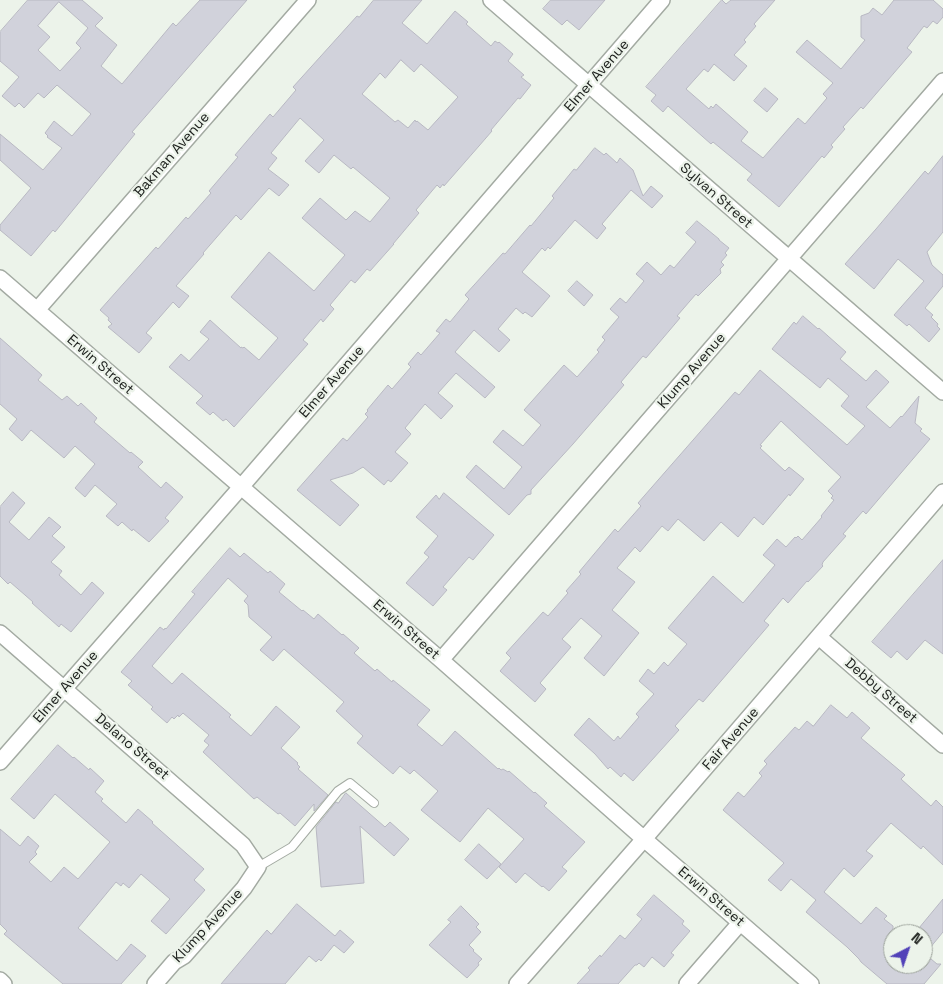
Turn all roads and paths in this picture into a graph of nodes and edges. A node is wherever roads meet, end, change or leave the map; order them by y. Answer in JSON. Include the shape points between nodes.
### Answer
{"nodes":[{"id":1,"x":308,"y":0,"type":"edge"},
{"id":2,"x":490,"y":0,"type":"edge"},
{"id":3,"x":662,"y":0,"type":"edge"},
{"id":4,"x":943,"y":81,"type":"edge"},
{"id":5,"x":588,"y":86,"type":"junction"},
{"id":6,"x":789,"y":259,"type":"junction"},
{"id":7,"x":0,"y":278,"type":"edge"},
{"id":8,"x":37,"y":310,"type":"junction"},
{"id":9,"x":943,"y":392,"type":"edge"},
{"id":10,"x":241,"y":487,"type":"junction"},
{"id":11,"x":943,"y":492,"type":"edge"},
{"id":12,"x":0,"y":632,"type":"edge"},
{"id":13,"x":819,"y":637,"type":"junction"},
{"id":14,"x":440,"y":660,"type":"junction"},
{"id":15,"x":64,"y":688,"type":"junction"},
{"id":16,"x":943,"y":745,"type":"edge"},
{"id":17,"x":0,"y":762,"type":"edge"},
{"id":18,"x":374,"y":803,"type":"dead end"},
{"id":19,"x":644,"y":839,"type":"junction"},
{"id":20,"x":258,"y":867,"type":"junction"},
{"id":21,"x":740,"y":923,"type":"junction"},
{"id":22,"x":0,"y":980,"type":"edge"},
{"id":23,"x":4,"y":984,"type":"edge"},
{"id":24,"x":155,"y":984,"type":"edge"},
{"id":25,"x":517,"y":984,"type":"edge"},
{"id":26,"x":687,"y":984,"type":"edge"},
{"id":27,"x":811,"y":984,"type":"edge"}],
"edges":[{"from":1,"to":8,"type":"street","name":"Bakman Avenue"},
{"from":2,"to":5,"type":"street","name":"Sylvan Street"},
{"from":3,"to":5,"type":"street","name":"Elmer Avenue"},
{"from":4,"to":6,"type":"street","name":"Klump Avenue"},
{"from":5,"to":6,"type":"street","name":"Sylvan Street"},
{"from":5,"to":10,"type":"street","name":"Elmer Avenue"},
{"from":6,"to":9,"type":"street","name":"Sylvan Street"},
{"from":6,"to":14,"type":"street","name":"Klump Avenue"},
{"from":7,"to":8,"type":"street","name":"Erwin Street"},
{"from":8,"to":10,"type":"street","name":"Erwin Street"},
{"from":10,"to":14,"type":"street","name":"Erwin Street"},
{"from":10,"to":15,"type":"street","name":"Elmer Avenue"},
{"from":11,"to":13,"type":"street","name":"Fair Avenue"},
{"from":12,"to":15,"type":"street","name":"Delano Street"},
{"from":13,"to":16,"type":"street","name":"Debby Street"},
{"from":13,"to":19,"type":"street","name":"Fair Avenue"},
{"from":14,"to":19,"type":"street","name":"Erwin Street"},
{"from":15,"to":17,"type":"street","name":"Elmer Avenue"},
{"from":15,"to":20,"type":"street","name":"Delano Street","via":[[243,845]]},
{"from":18,"to":20,"type":"lane","via":[[350,783],[338,791],[292,847]]},
{"from":19,"to":21,"type":"street","name":"Erwin Street"},
{"from":19,"to":25,"type":"street","name":"Fair Avenue"},
{"from":20,"to":24,"type":"street","name":"Klump Avenue","via":[[238,895]]},
{"from":21,"to":26,"type":"street"},
{"from":21,"to":27,"type":"street","name":"Erwin Street"},
{"from":22,"to":23,"type":"street"}]}
